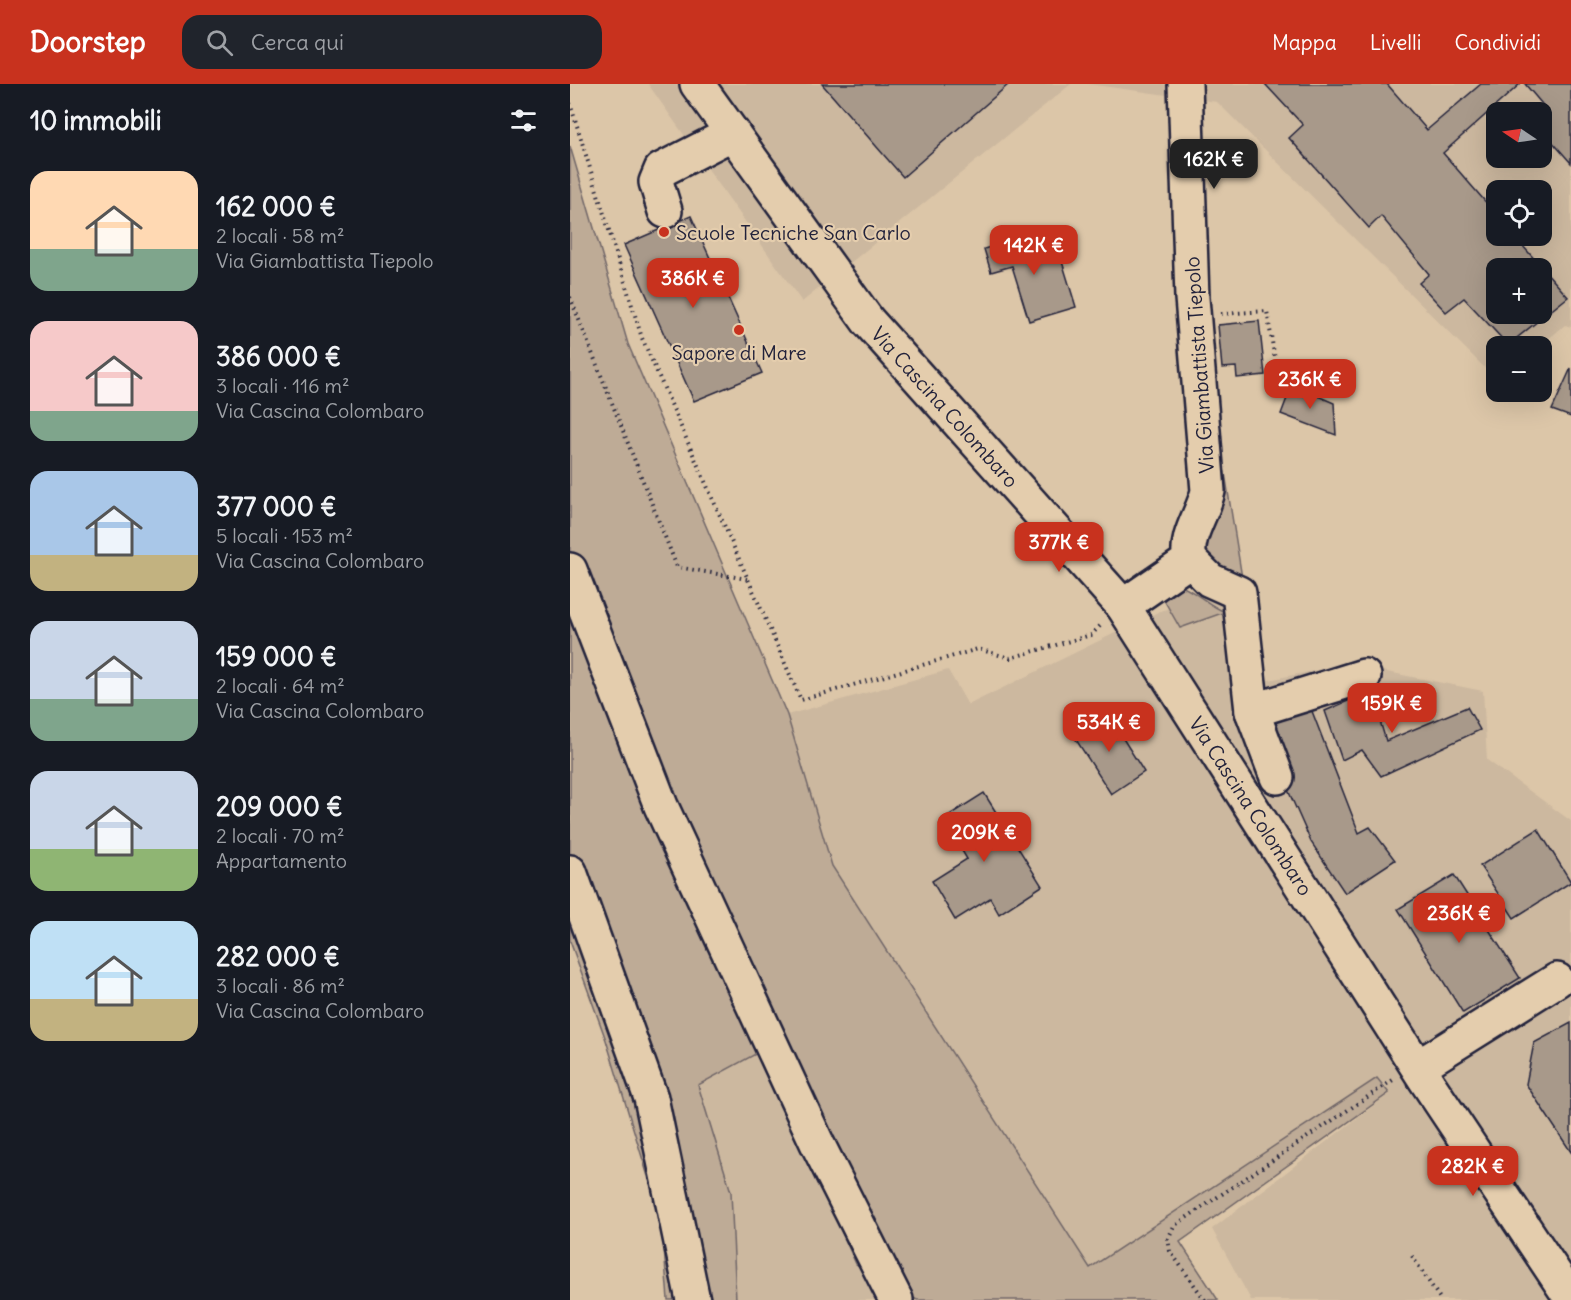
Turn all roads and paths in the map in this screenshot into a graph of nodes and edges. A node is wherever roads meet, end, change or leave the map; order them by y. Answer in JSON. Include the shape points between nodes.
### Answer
{"nodes":[{"id":1,"x":697,"y":84,"type":"edge"},
{"id":2,"x":1185,"y":84,"type":"edge"},
{"id":3,"x":570,"y":103,"type":"edge"},
{"id":4,"x":733,"y":133,"type":"junction"},
{"id":5,"x":665,"y":211,"type":"dead end"},
{"id":6,"x":570,"y":297,"type":"edge"},
{"id":7,"x":1194,"y":316,"type":"junction"},
{"id":8,"x":1330,"y":389,"type":"dead end"},
{"id":9,"x":1190,"y":560,"type":"junction"},
{"id":10,"x":570,"y":570,"type":"edge"},
{"id":11,"x":748,"y":579,"type":"junction"},
{"id":12,"x":1123,"y":606,"type":"junction"},
{"id":13,"x":1364,"y":676,"type":"dead end"},
{"id":14,"x":1252,"y":711,"type":"junction"},
{"id":15,"x":1277,"y":777,"type":"dead end"},
{"id":16,"x":570,"y":872,"type":"edge"},
{"id":17,"x":1557,"y":980,"type":"dead end"},
{"id":18,"x":1418,"y":1067,"type":"junction"},
{"id":19,"x":1412,"y":1256,"type":"dead end"},
{"id":20,"x":1562,"y":1266,"type":"edge"},
{"id":21,"x":1571,"y":1298,"type":"edge"},
{"id":22,"x":693,"y":1300,"type":"edge"},
{"id":23,"x":897,"y":1300,"type":"edge"},
{"id":24,"x":1205,"y":1300,"type":"edge"},
{"id":25,"x":1441,"y":1300,"type":"edge"}],
"edges":[{"from":1,"to":4,"type":"main road","name":"Via Cascina Colombaro"},
{"from":2,"to":7,"type":"main road","name":"Via Giambattista Tiepolo"},
{"from":3,"to":11,"type":"path","via":[[642,338]]},
{"from":4,"to":5,"type":"main road","via":[[661,170],[656,182]]},
{"from":4,"to":12,"type":"main road","name":"Via Cascina Colombaro","via":[[868,321]]},
{"from":6,"to":11,"type":"path","via":[[677,567]]},
{"from":7,"to":8,"type":"path","via":[[1267,311],[1278,378]]},
{"from":7,"to":9,"type":"main road","name":"Via Giambattista Tiepolo","via":[[1208,491],[1188,544]]},
{"from":9,"to":12,"type":"main road"},
{"from":9,"to":14,"type":"main road","via":[[1210,580],[1239,593]]},
{"from":10,"to":23,"type":"main road","via":[[661,806],[817,1143]]},
{"from":11,"to":12,"type":"path","via":[[801,700],[978,649],[1010,658],[1091,635]]},
{"from":12,"to":18,"type":"main road","name":"Via Cascina Colombaro"},
{"from":13,"to":14,"type":"main road"},
{"from":14,"to":15,"type":"main road"},
{"from":16,"to":22,"type":"main road","via":[[651,1098]]},
{"from":17,"to":18,"type":"main road"},
{"from":18,"to":20,"type":"main road","name":"Via Cascina Colombaro"},
{"from":18,"to":24,"type":"path","via":[[1381,1086],[1174,1226],[1168,1239],[1170,1251]]},
{"from":19,"to":25,"type":"path"},
{"from":20,"to":21,"type":"main road","name":"Via Cascina Colombaro"}]}
